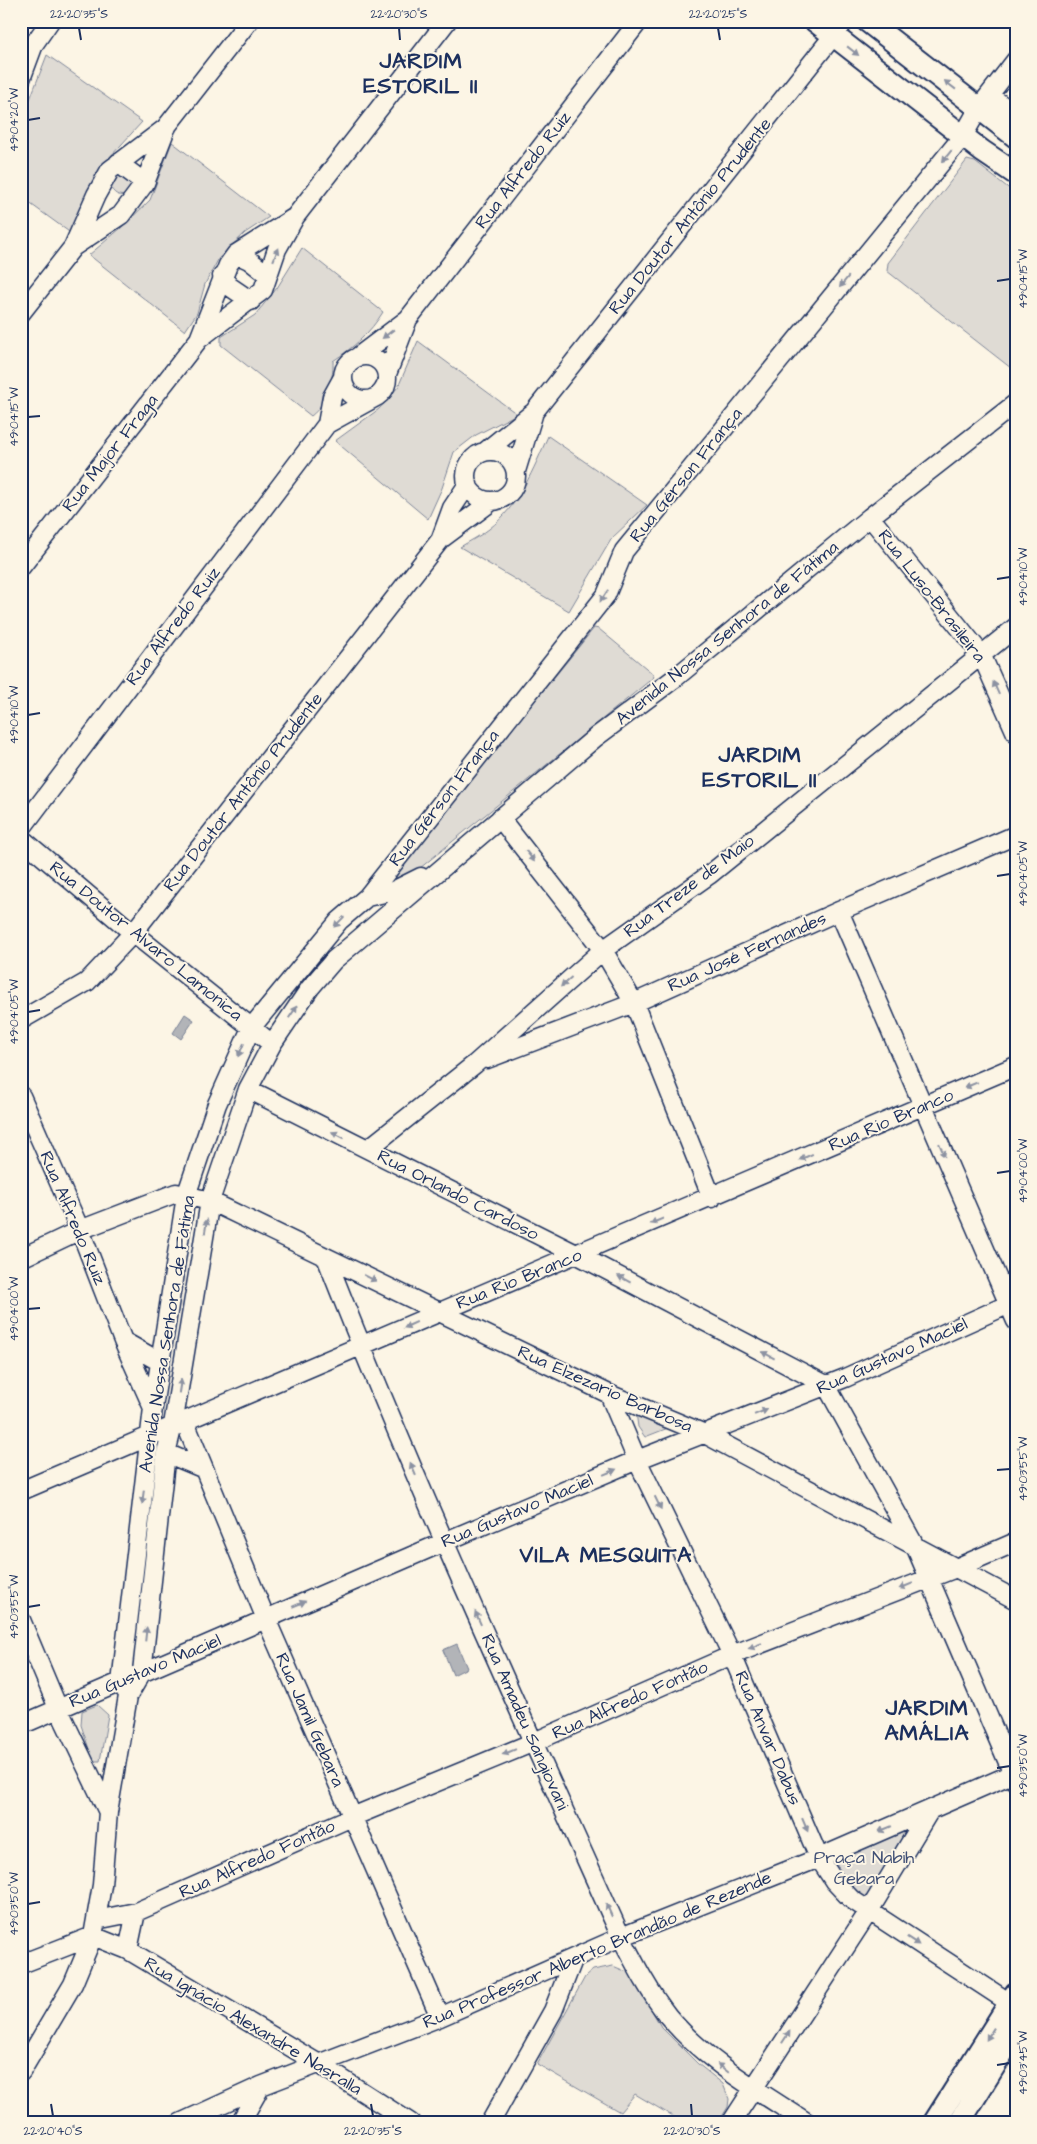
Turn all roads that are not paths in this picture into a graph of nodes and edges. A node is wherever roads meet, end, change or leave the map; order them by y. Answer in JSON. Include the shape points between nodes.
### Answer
{"nodes":[{"id":1,"x":50,"y":21,"type":"edge"},
{"id":2,"x":250,"y":21,"type":"edge"},
{"id":3,"x":447,"y":21,"type":"edge"},
{"id":4,"x":639,"y":21,"type":"edge"},
{"id":5,"x":815,"y":21,"type":"edge"},
{"id":6,"x":867,"y":21,"type":"edge"},
{"id":7,"x":839,"y":29,"type":"edge"},
{"id":8,"x":28,"y":47,"type":"edge"},
{"id":9,"x":1016,"y":60,"type":"edge"},
{"id":10,"x":21,"y":79,"type":"edge"},
{"id":11,"x":984,"y":101,"type":"junction"},
{"id":12,"x":1010,"y":118,"type":"edge"},
{"id":13,"x":167,"y":126,"type":"junction"},
{"id":14,"x":963,"y":136,"type":"junction"},
{"id":15,"x":1016,"y":137,"type":"edge"},
{"id":16,"x":1016,"y":140,"type":"edge"},
{"id":17,"x":982,"y":151,"type":"junction"},
{"id":18,"x":118,"y":163,"type":"junction"},
{"id":19,"x":1016,"y":174,"type":"edge"},
{"id":20,"x":144,"y":183,"type":"junction"},
{"id":21,"x":96,"y":195,"type":"junction"},
{"id":22,"x":122,"y":215,"type":"junction"},
{"id":23,"x":295,"y":217,"type":"junction"},
{"id":24,"x":73,"y":246,"type":"junction"},
{"id":25,"x":236,"y":254,"type":"junction"},
{"id":26,"x":268,"y":275,"type":"junction"},
{"id":27,"x":222,"y":276,"type":"junction"},
{"id":28,"x":251,"y":300,"type":"junction"},
{"id":29,"x":21,"y":313,"type":"edge"},
{"id":30,"x":408,"y":319,"type":"junction"},
{"id":31,"x":199,"y":339,"type":"junction"},
{"id":32,"x":359,"y":356,"type":"junction"},
{"id":33,"x":386,"y":374,"type":"junction"},
{"id":34,"x":343,"y":377,"type":"junction"},
{"id":35,"x":374,"y":398,"type":"junction"},
{"id":36,"x":1016,"y":403,"type":"edge"},
{"id":37,"x":534,"y":412,"type":"junction"},
{"id":38,"x":327,"y":424,"type":"junction"},
{"id":39,"x":486,"y":451,"type":"junction"},
{"id":40,"x":516,"y":471,"type":"junction"},
{"id":41,"x":468,"y":484,"type":"junction"},
{"id":42,"x":492,"y":501,"type":"junction"},
{"id":43,"x":870,"y":517,"type":"junction"},
{"id":44,"x":441,"y":539,"type":"junction"},
{"id":45,"x":21,"y":566,"type":"edge"},
{"id":46,"x":1016,"y":627,"type":"edge"},
{"id":47,"x":981,"y":654,"type":"junction"},
{"id":48,"x":1016,"y":733,"type":"edge"},
{"id":49,"x":500,"y":818,"type":"junction"},
{"id":50,"x":21,"y":829,"type":"edge"},
{"id":51,"x":1016,"y":835,"type":"edge"},
{"id":52,"x":21,"y":838,"type":"edge"},
{"id":53,"x":442,"y":868,"type":"junction"},
{"id":54,"x":371,"y":896,"type":"junction"},
{"id":55,"x":839,"y":911,"type":"junction"},
{"id":56,"x":384,"y":918,"type":"junction"},
{"id":57,"x":133,"y":933,"type":"junction"},
{"id":58,"x":602,"y":950,"type":"junction"},
{"id":59,"x":634,"y":1003,"type":"junction"},
{"id":60,"x":21,"y":1020,"type":"edge"},
{"id":61,"x":526,"y":1020,"type":"junction"},
{"id":62,"x":251,"y":1028,"type":"junction"},
{"id":63,"x":535,"y":1040,"type":"junction"},
{"id":64,"x":272,"y":1044,"type":"junction"},
{"id":65,"x":475,"y":1064,"type":"junction"},
{"id":66,"x":1016,"y":1066,"type":"edge"},
{"id":67,"x":248,"y":1089,"type":"junction"},
{"id":68,"x":21,"y":1096,"type":"edge"},
{"id":69,"x":923,"y":1105,"type":"junction"},
{"id":70,"x":368,"y":1149,"type":"junction"},
{"id":71,"x":186,"y":1196,"type":"junction"},
{"id":72,"x":712,"y":1198,"type":"junction"},
{"id":73,"x":210,"y":1201,"type":"junction"},
{"id":74,"x":80,"y":1230,"type":"junction"},
{"id":75,"x":578,"y":1255,"type":"junction"},
{"id":76,"x":326,"y":1257,"type":"junction"},
{"id":77,"x":21,"y":1258,"type":"edge"},
{"id":78,"x":1012,"y":1303,"type":"edge"},
{"id":79,"x":440,"y":1312,"type":"junction"},
{"id":80,"x":1016,"y":1321,"type":"edge"},
{"id":81,"x":123,"y":1342,"type":"junction"},
{"id":82,"x":361,"y":1347,"type":"junction"},
{"id":83,"x":160,"y":1362,"type":"junction"},
{"id":84,"x":826,"y":1386,"type":"junction"},
{"id":85,"x":609,"y":1394,"type":"junction"},
{"id":86,"x":153,"y":1408,"type":"junction"},
{"id":87,"x":179,"y":1423,"type":"junction"},
{"id":88,"x":705,"y":1434,"type":"junction"},
{"id":89,"x":150,"y":1435,"type":"junction"},
{"id":90,"x":166,"y":1453,"type":"junction"},
{"id":91,"x":637,"y":1460,"type":"junction"},
{"id":92,"x":202,"y":1468,"type":"junction"},
{"id":93,"x":21,"y":1492,"type":"edge"},
{"id":94,"x":444,"y":1542,"type":"junction"},
{"id":95,"x":1016,"y":1542,"type":"edge"},
{"id":96,"x":916,"y":1548,"type":"junction"},
{"id":97,"x":956,"y":1568,"type":"junction"},
{"id":98,"x":929,"y":1577,"type":"junction"},
{"id":99,"x":1016,"y":1600,"type":"edge"},
{"id":100,"x":266,"y":1619,"type":"junction"},
{"id":101,"x":21,"y":1620,"type":"edge"},
{"id":102,"x":732,"y":1655,"type":"junction"},
{"id":103,"x":142,"y":1672,"type":"junction"},
{"id":104,"x":124,"y":1689,"type":"junction"},
{"id":105,"x":58,"y":1708,"type":"junction"},
{"id":106,"x":21,"y":1725,"type":"edge"},
{"id":107,"x":534,"y":1742,"type":"junction"},
{"id":108,"x":1014,"y":1778,"type":"edge"},
{"id":109,"x":930,"y":1810,"type":"junction"},
{"id":110,"x":108,"y":1812,"type":"junction"},
{"id":111,"x":352,"y":1817,"type":"junction"},
{"id":112,"x":819,"y":1858,"type":"junction"},
{"id":113,"x":869,"y":1911,"type":"junction"},
{"id":114,"x":136,"y":1912,"type":"junction"},
{"id":115,"x":94,"y":1928,"type":"junction"},
{"id":116,"x":621,"y":1937,"type":"junction"},
{"id":117,"x":128,"y":1950,"type":"junction"},
{"id":118,"x":573,"y":1960,"type":"junction"},
{"id":119,"x":21,"y":1964,"type":"edge"},
{"id":120,"x":1013,"y":2002,"type":"edge"},
{"id":121,"x":440,"y":2017,"type":"junction"},
{"id":122,"x":1016,"y":2031,"type":"edge"},
{"id":123,"x":319,"y":2064,"type":"junction"},
{"id":124,"x":21,"y":2072,"type":"edge"},
{"id":125,"x":261,"y":2086,"type":"junction"},
{"id":126,"x":752,"y":2088,"type":"junction"},
{"id":127,"x":225,"y":2102,"type":"junction"},
{"id":128,"x":180,"y":2123,"type":"edge"},
{"id":129,"x":230,"y":2123,"type":"edge"},
{"id":130,"x":240,"y":2123,"type":"edge"},
{"id":131,"x":411,"y":2123,"type":"edge"},
{"id":132,"x":490,"y":2123,"type":"edge"},
{"id":133,"x":731,"y":2123,"type":"edge"},
{"id":134,"x":808,"y":2123,"type":"edge"},
{"id":135,"x":934,"y":2123,"type":"edge"},
{"id":136,"x":959,"y":2123,"type":"edge"}],
"edges":[{"from":1,"to":8,"type":"street"},
{"from":2,"to":13,"type":"street"},
{"from":3,"to":23,"type":"street","name":"Rua Major Fraga"},
{"from":4,"to":30,"type":"street","name":"Rua Alfredo Ruiz"},
{"from":5,"to":7,"type":"main road"},
{"from":11,"to":6,"type":"main road","one_way":true},
{"from":7,"to":14,"type":"main road","one_way":true},
{"from":7,"to":37,"type":"street","name":"Rua Doutor Antônio Prudente"},
{"from":8,"to":10,"type":"street"},
{"from":9,"to":11,"type":"street","name":"Rua Gérson França"},
{"from":11,"to":12,"type":"main road"},
{"from":11,"to":14,"type":"street","name":"Rua Gérson França"},
{"from":12,"to":15,"type":"main road"},
{"from":13,"to":18,"type":"street"},
{"from":13,"to":20,"type":"street"},
{"from":14,"to":17,"type":"main road"},
{"from":14,"to":54,"type":"street","name":"Rua Gérson França","one_way":true,"via":[[624,551],[606,595]]},
{"from":16,"to":17,"type":"main road"},
{"from":17,"to":19,"type":"main road"},
{"from":18,"to":20,"type":"street"},
{"from":18,"to":21,"type":"street","via":[[105,177]]},
{"from":20,"to":22,"type":"street"},
{"from":21,"to":22,"type":"street"},
{"from":21,"to":24,"type":"street"},
{"from":22,"to":24,"type":"street"},
{"from":23,"to":25,"type":"street","name":"Rua Major Fraga"},
{"from":26,"to":23,"type":"street","name":"Rua Major Fraga","one_way":true},
{"from":24,"to":29,"type":"street"},
{"from":25,"to":26,"type":"street"},
{"from":25,"to":27,"type":"street","name":"Rua Major Fraga"},
{"from":26,"to":28,"type":"street","name":"Rua Major Fraga","via":[[263,290]]},
{"from":27,"to":28,"type":"street","via":[[229,286]]},
{"from":27,"to":31,"type":"street","name":"Rua Major Fraga"},
{"from":28,"to":31,"type":"street","name":"Rua Major Fraga"},
{"from":30,"to":32,"type":"street","name":"Rua Alfredo Ruiz","one_way":true},
{"from":30,"to":33,"type":"street","name":"Rua Alfredo Ruiz"},
{"from":31,"to":45,"type":"street","name":"Rua Major Fraga"},
{"from":32,"to":33,"type":"street","via":[[380,361]]},
{"from":32,"to":34,"type":"street","name":"Rua Alfredo Ruiz","via":[[348,364]]},
{"from":33,"to":35,"type":"street","name":"Rua Alfredo Ruiz","via":[[384,388]]},
{"from":34,"to":35,"type":"street","via":[[352,396],[359,400]]},
{"from":34,"to":38,"type":"street","name":"Rua Alfredo Ruiz","via":[[332,398]]},
{"from":35,"to":38,"type":"street","name":"Rua Alfredo Ruiz"},
{"from":36,"to":43,"type":"street","name":"Avenida Nossa Senhora de Fátima"},
{"from":37,"to":39,"type":"street","name":"Rua Doutor Antônio Prudente"},
{"from":37,"to":40,"type":"street","name":"Rua Doutor Antônio Prudente"},
{"from":38,"to":50,"type":"street","name":"Rua Alfredo Ruiz"},
{"from":39,"to":40,"type":"street","via":[[501,453],[513,463]]},
{"from":39,"to":41,"type":"street","name":"Rua Doutor Antônio Prudente","via":[[478,454],[468,466]]},
{"from":40,"to":42,"type":"street","name":"Rua Doutor Antônio Prudente","via":[[513,488],[500,499]]},
{"from":41,"to":42,"type":"street","via":[[476,495]]},
{"from":41,"to":44,"type":"street","name":"Rua Doutor Antônio Prudente","via":[[452,508]]},
{"from":42,"to":44,"type":"street","name":"Rua Doutor Antônio Prudente"},
{"from":43,"to":47,"type":"street","name":"Rua Luso-Brasileira"},
{"from":43,"to":49,"type":"street","name":"Avenida Nossa Senhora de Fátima"},
{"from":44,"to":57,"type":"street","name":"Rua Doutor Antônio Prudente"},
{"from":46,"to":47,"type":"street","name":"Rua Treze de Maio"},
{"from":48,"to":47,"type":"street","name":"Rua Luso-Brasileira","one_way":true},
{"from":47,"to":58,"type":"street","name":"Rua Treze de Maio","via":[[709,874]]},
{"from":49,"to":53,"type":"street","name":"Avenida Nossa Senhora de Fátima"},
{"from":49,"to":58,"type":"street","one_way":true},
{"from":51,"to":55,"type":"street","name":"Rua José Fernandes"},
{"from":52,"to":57,"type":"street","name":"Rua Doutor Alvaro Lamonica"},
{"from":53,"to":54,"type":"street","name":"Avenida Nossa Senhora de Fátima","via":[[404,886]]},
{"from":53,"to":56,"type":"street","name":"Avenida Nossa Senhora de Fátima"},
{"from":54,"to":56,"type":"street"},
{"from":54,"to":62,"type":"street","name":"Avenida Nossa Senhora de Fátima","one_way":true,"via":[[339,921]]},
{"from":55,"to":59,"type":"street","name":"Rua José Fernandes"},
{"from":55,"to":69,"type":"street"},
{"from":64,"to":56,"type":"street","name":"Avenida Nossa Senhora de Fátima","one_way":true,"via":[[310,988],[334,960]]},
{"from":57,"to":60,"type":"street","name":"Rua Doutor Antônio Prudente","via":[[86,982]]},
{"from":57,"to":62,"type":"street","name":"Rua Doutor Alvaro Lamonica"},
{"from":58,"to":59,"type":"street"},
{"from":58,"to":61,"type":"street","name":"Rua Treze de Maio","one_way":true},
{"from":59,"to":63,"type":"street","name":"Rua José Fernandes"},
{"from":59,"to":72,"type":"street"},
{"from":61,"to":63,"type":"street"},
{"from":61,"to":65,"type":"street","name":"Rua Treze de Maio"},
{"from":62,"to":64,"type":"street","name":"Rua Doutor Alvaro Lamonica"},
{"from":62,"to":71,"type":"street","name":"Avenida Nossa Senhora de Fátima","one_way":true,"via":[[217,1104]]},
{"from":63,"to":65,"type":"street","name":"Rua José Fernandes"},
{"from":64,"to":67,"type":"street","name":"Avenida Nossa Senhora de Fátima"},
{"from":65,"to":70,"type":"street","name":"Rua Treze de Maio"},
{"from":66,"to":69,"type":"street","name":"Rua Rio Branco","one_way":true},
{"from":70,"to":67,"type":"street","name":"Rua Orlando Cardoso","one_way":true},
{"from":67,"to":73,"type":"street","name":"Avenida Nossa Senhora de Fátima"},
{"from":68,"to":74,"type":"street","name":"Rua Alfredo Ruiz"},
{"from":69,"to":72,"type":"street","name":"Rua Rio Branco","one_way":true},
{"from":69,"to":78,"type":"street","one_way":true},
{"from":70,"to":75,"type":"street","name":"Rua Orlando Cardoso"},
{"from":71,"to":73,"type":"street","name":"Rua Elzezario Barbosa"},
{"from":71,"to":74,"type":"street","via":[[176,1193]]},
{"from":71,"to":83,"type":"street","name":"Avenida Nossa Senhora de Fátima"},
{"from":72,"to":75,"type":"street","name":"Rua Rio Branco","one_way":true},
{"from":73,"to":76,"type":"street","name":"Rua Elzezario Barbosa"},
{"from":87,"to":73,"type":"street","name":"Avenida Nossa Senhora de Fátima","one_way":true},
{"from":74,"to":77,"type":"street"},
{"from":74,"to":81,"type":"street","name":"Rua Alfredo Ruiz"},
{"from":75,"to":79,"type":"street","name":"Rua Rio Branco"},
{"from":84,"to":75,"type":"street","name":"Rua Orlando Cardoso","one_way":true},
{"from":76,"to":79,"type":"street","name":"Rua Elzezario Barbosa","one_way":true},
{"from":76,"to":82,"type":"street","name":"Rua Amadeu Sangiovani"},
{"from":78,"to":80,"type":"street"},
{"from":78,"to":84,"type":"street","name":"Rua Gustavo Maciel"},
{"from":79,"to":82,"type":"street","name":"Rua Rio Branco","one_way":true},
{"from":79,"to":85,"type":"street","name":"Rua Elzezario Barbosa"},
{"from":81,"to":83,"type":"street"},
{"from":81,"to":86,"type":"street"},
{"from":82,"to":87,"type":"street","name":"Rua Rio Branco"},
{"from":94,"to":82,"type":"street","name":"Rua Amadeu Sangiovani","one_way":true},
{"from":83,"to":86,"type":"street","name":"Avenida Nossa Senhora de Fátima"},
{"from":88,"to":84,"type":"street","name":"Rua Gustavo Maciel","one_way":true},
{"from":84,"to":96,"type":"street"},
{"from":85,"to":88,"type":"street","name":"Rua Elzezario Barbosa"},
{"from":85,"to":91,"type":"street","name":"Rua Anvar Dabus"},
{"from":86,"to":89,"type":"street","name":"Avenida Nossa Senhora de Fátima"},
{"from":87,"to":89,"type":"street","name":"Rua Rio Branco"},
{"from":87,"to":90,"type":"street","name":"Avenida Nossa Senhora de Fátima"},
{"from":87,"to":92,"type":"street","name":"Rua Jamil Gebara"},
{"from":88,"to":91,"type":"street","name":"Rua Gustavo Maciel"},
{"from":88,"to":96,"type":"street","name":"Rua Elzezario Barbosa"},
{"from":89,"to":93,"type":"street","name":"Rua Rio Branco"},
{"from":89,"to":104,"type":"street","name":"Avenida Nossa Senhora de Fátima","one_way":true},
{"from":90,"to":92,"type":"street"},
{"from":103,"to":90,"type":"street","name":"Avenida Nossa Senhora de Fátima","one_way":true},
{"from":94,"to":91,"type":"street","name":"Rua Gustavo Maciel","one_way":true},
{"from":91,"to":102,"type":"street","name":"Rua Anvar Dabus","one_way":true},
{"from":92,"to":100,"type":"street","name":"Rua Jamil Gebara"},
{"from":100,"to":94,"type":"street","name":"Rua Gustavo Maciel","one_way":true},
{"from":107,"to":94,"type":"street","name":"Rua Amadeu Sangiovani","one_way":true},
{"from":95,"to":97,"type":"street","name":"Rua Alfredo Fontão"},
{"from":96,"to":97,"type":"street","name":"Rua Elzezario Barbosa"},
{"from":96,"to":98,"type":"street"},
{"from":97,"to":98,"type":"street","name":"Rua Alfredo Fontão"},
{"from":97,"to":99,"type":"street","name":"Rua Elzezario Barbosa"},
{"from":98,"to":102,"type":"street","name":"Rua Alfredo Fontão","one_way":true},
{"from":98,"to":108,"type":"street"},
{"from":100,"to":103,"type":"street","name":"Rua Gustavo Maciel"},
{"from":100,"to":111,"type":"street","name":"Rua Jamil Gebara"},
{"from":101,"to":105,"type":"street"},
{"from":102,"to":107,"type":"street","name":"Rua Alfredo Fontão"},
{"from":102,"to":112,"type":"street","name":"Rua Anvar Dabus","one_way":true},
{"from":103,"to":104,"type":"street","name":"Rua Gustavo Maciel"},
{"from":104,"to":105,"type":"street","name":"Rua Gustavo Maciel"},
{"from":104,"to":110,"type":"street","name":"Avenida Nossa Senhora de Fátima"},
{"from":105,"to":106,"type":"street","name":"Rua Gustavo Maciel"},
{"from":105,"to":110,"type":"street"},
{"from":107,"to":111,"type":"street","name":"Rua Alfredo Fontão","one_way":true},
{"from":116,"to":107,"type":"street","name":"Rua Amadeu Sangiovani","one_way":true},
{"from":108,"to":109,"type":"street","name":"Rua Professor Alberto Brandão de Rezende"},
{"from":109,"to":112,"type":"street","name":"Rua Professor Alberto Brandão de Rezende","one_way":true},
{"from":109,"to":113,"type":"street"},
{"from":110,"to":115,"type":"street","name":"Avenida Nossa Senhora de Fátima","via":[[102,1885]]},
{"from":111,"to":114,"type":"street","name":"Rua Alfredo Fontão"},
{"from":111,"to":121,"type":"street","name":"Rua Jamil Gebara"},
{"from":112,"to":113,"type":"street","name":"Rua Anvar Dabus","via":[[834,1881],[851,1899]]},
{"from":112,"to":116,"type":"street","name":"Rua Professor Alberto Brandão de Rezende"},
{"from":113,"to":120,"type":"street","name":"Rua Anvar Dabus","one_way":true},
{"from":126,"to":113,"type":"street","one_way":true},
{"from":114,"to":115,"type":"street","name":"Rua Alfredo Fontão"},
{"from":114,"to":117,"type":"street"},
{"from":115,"to":117,"type":"street","name":"Rua Ignácio Alexandre Nasralla"},
{"from":115,"to":119,"type":"street","name":"Rua Alfredo Fontão"},
{"from":115,"to":124,"type":"street","name":"Avenida Nossa Senhora de Fátima","via":[[73,1984]]},
{"from":116,"to":118,"type":"street","name":"Rua Professor Alberto Brandão de Rezende"},
{"from":126,"to":116,"type":"street","name":"Rua Amadeu Sangiovani","one_way":true,"via":[[726,2071],[669,2016],[640,1974]]},
{"from":117,"to":123,"type":"street","name":"Rua Ignácio Alexandre Nasralla"},
{"from":118,"to":121,"type":"street","name":"Rua Professor Alberto Brandão de Rezende"},
{"from":118,"to":132,"type":"street","via":[[553,2012]]},
{"from":120,"to":135,"type":"main road","one_way":true},
{"from":121,"to":123,"type":"street","name":"Rua Professor Alberto Brandão de Rezende"},
{"from":122,"to":136,"type":"main road"},
{"from":123,"to":125,"type":"street","name":"Rua Professor Alberto Brandão de Rezende"},
{"from":123,"to":131,"type":"street","name":"Rua Ignácio Alexandre Nasralla"},
{"from":125,"to":127,"type":"street","name":"Rua Professor Alberto Brandão de Rezende"},
{"from":125,"to":130,"type":"street"},
{"from":126,"to":133,"type":"street"},
{"from":126,"to":134,"type":"street","name":"Rua Amadeu Sangiovani"},
{"from":127,"to":128,"type":"street","name":"Rua Professor Alberto Brandão de Rezende"},
{"from":127,"to":129,"type":"street"}]}
